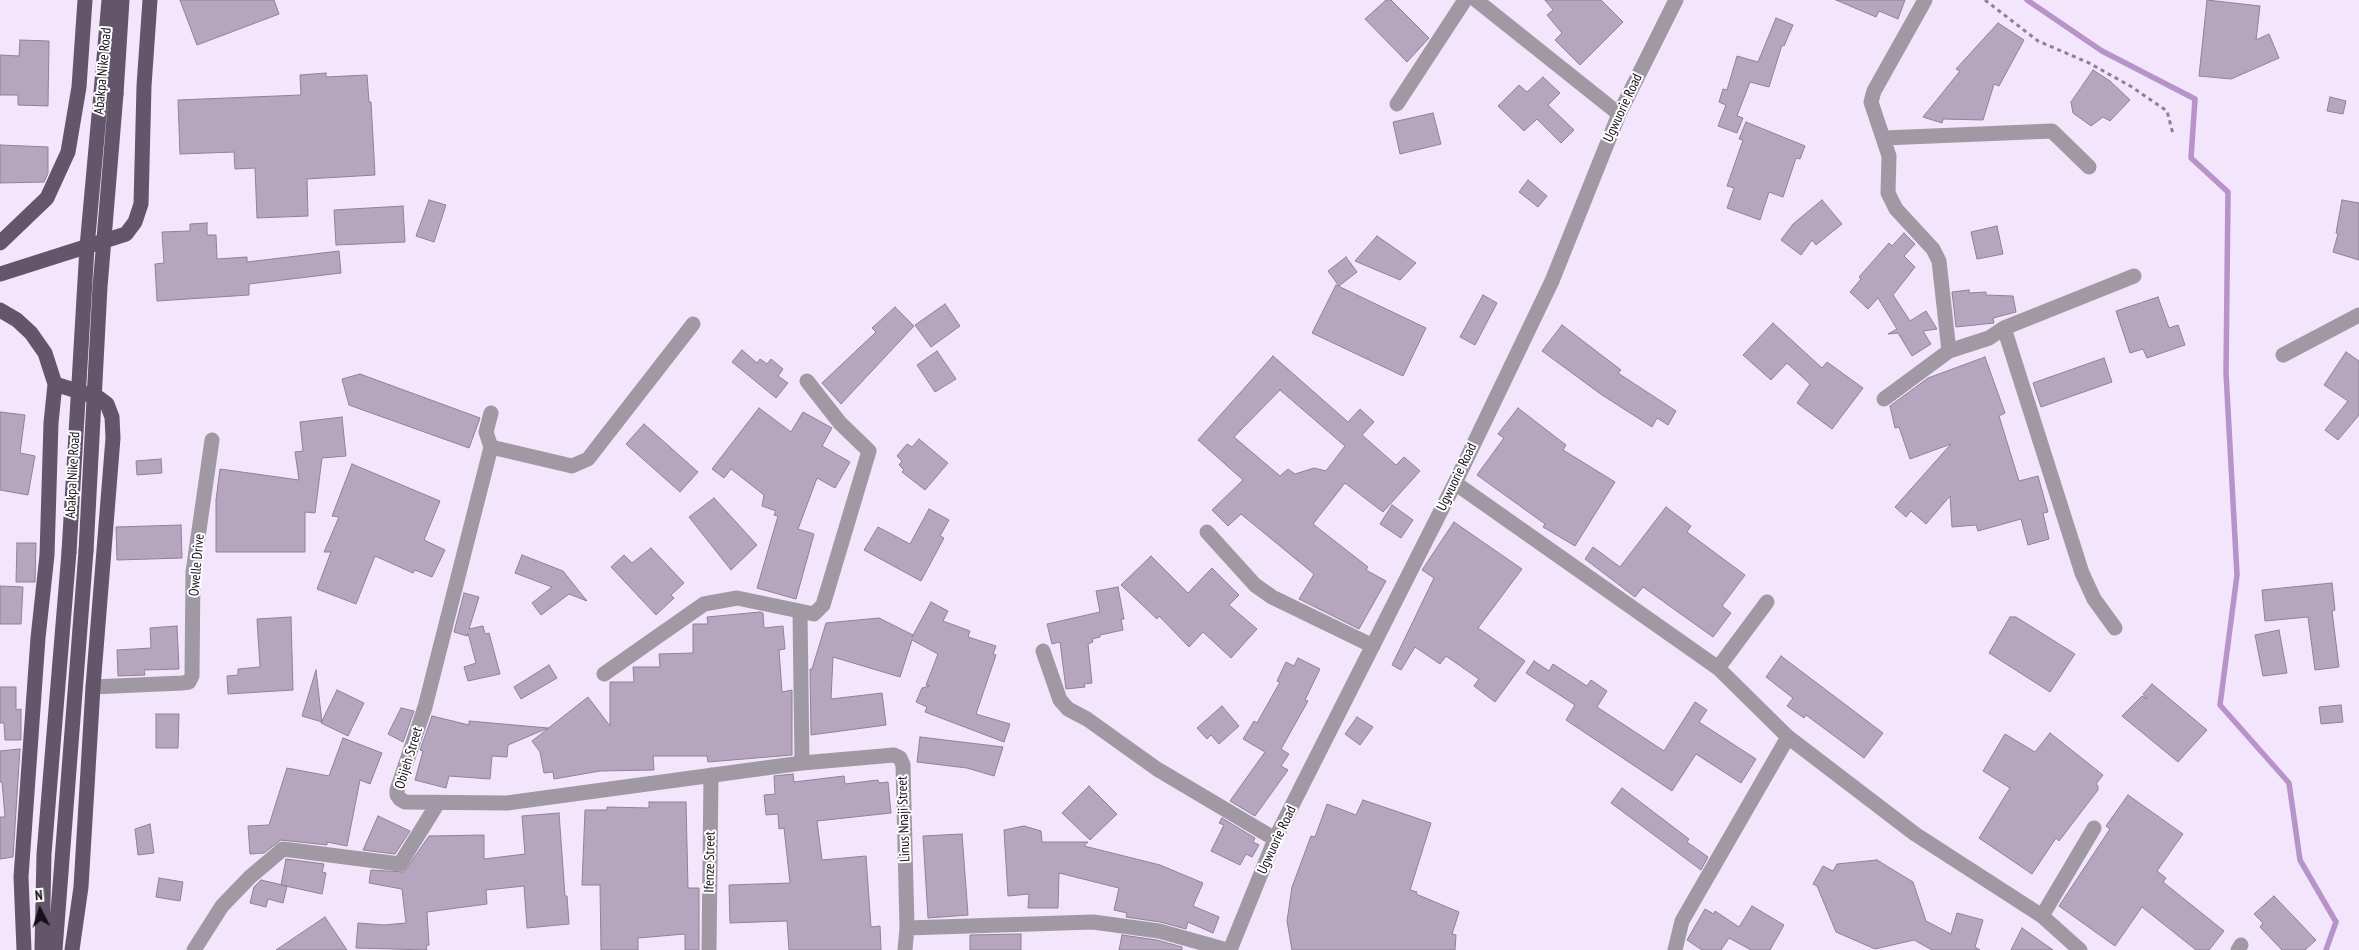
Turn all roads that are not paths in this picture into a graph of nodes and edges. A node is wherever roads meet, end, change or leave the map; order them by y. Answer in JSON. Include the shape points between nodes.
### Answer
{"nodes":[{"id":1,"x":85,"y":0,"type":"edge"},
{"id":2,"x":109,"y":0,"type":"edge"},
{"id":3,"x":122,"y":0,"type":"edge"},
{"id":4,"x":150,"y":0,"type":"edge"},
{"id":5,"x":1465,"y":0,"type":"edge"},
{"id":6,"x":1476,"y":0,"type":"edge"},
{"id":7,"x":1676,"y":0,"type":"edge"},
{"id":8,"x":1925,"y":0,"type":"edge"},
{"id":9,"x":109,"y":93,"type":"junction"},
{"id":10,"x":1397,"y":104,"type":"dead end"},
{"id":11,"x":1619,"y":114,"type":"junction"},
{"id":12,"x":1884,"y":138,"type":"junction"},
{"id":13,"x":2089,"y":167,"type":"dead end"},
{"id":14,"x":0,"y":244,"type":"edge"},
{"id":15,"x":0,"y":274,"type":"edge"},
{"id":16,"x":2134,"y":276,"type":"dead end"},
{"id":17,"x":0,"y":310,"type":"edge"},
{"id":18,"x":2359,"y":315,"type":"edge"},
{"id":19,"x":693,"y":324,"type":"dead end"},
{"id":20,"x":2004,"y":328,"type":"junction"},
{"id":21,"x":1950,"y":351,"type":"junction"},
{"id":22,"x":2283,"y":355,"type":"dead end"},
{"id":23,"x":807,"y":381,"type":"dead end"},
{"id":24,"x":55,"y":384,"type":"junction"},
{"id":25,"x":1884,"y":399,"type":"dead end"},
{"id":26,"x":491,"y":413,"type":"dead end"},
{"id":27,"x":212,"y":440,"type":"dead end"},
{"id":28,"x":491,"y":447,"type":"junction"},
{"id":29,"x":1455,"y":483,"type":"junction"},
{"id":30,"x":1207,"y":532,"type":"dead end"},
{"id":31,"x":1767,"y":602,"type":"dead end"},
{"id":32,"x":800,"y":612,"type":"junction"},
{"id":33,"x":2114,"y":628,"type":"dead end"},
{"id":34,"x":1373,"y":646,"type":"junction"},
{"id":35,"x":1043,"y":651,"type":"dead end"},
{"id":36,"x":1718,"y":668,"type":"junction"},
{"id":37,"x":604,"y":674,"type":"dead end"},
{"id":38,"x":94,"y":687,"type":"junction"},
{"id":39,"x":1788,"y":737,"type":"junction"},
{"id":40,"x":802,"y":763,"type":"junction"},
{"id":41,"x":711,"y":775,"type":"junction"},
{"id":42,"x":438,"y":803,"type":"junction"},
{"id":43,"x":2094,"y":828,"type":"dead end"},
{"id":44,"x":1275,"y":839,"type":"junction"},
{"id":45,"x":2042,"y":916,"type":"junction"},
{"id":46,"x":907,"y":928,"type":"junction"},
{"id":47,"x":24,"y":950,"type":"edge"},
{"id":48,"x":42,"y":950,"type":"edge"},
{"id":49,"x":54,"y":950,"type":"edge"},
{"id":50,"x":72,"y":950,"type":"edge"},
{"id":51,"x":194,"y":950,"type":"edge"},
{"id":52,"x":709,"y":950,"type":"edge"},
{"id":53,"x":905,"y":950,"type":"edge"},
{"id":54,"x":1228,"y":950,"type":"edge"},
{"id":55,"x":1675,"y":950,"type":"edge"},
{"id":56,"x":2080,"y":950,"type":"edge"}],
"edges":[{"from":1,"to":14,"type":"main road","via":[[79,86],[68,152],[47,198]]},
{"from":2,"to":9,"type":"main road","name":"Abakpa Nike Road"},
{"from":3,"to":9,"type":"main road","name":"Abakpa Nike Road"},
{"from":4,"to":15,"type":"main road","via":[[141,204],[135,222],[126,234]]},
{"from":5,"to":10,"type":"street"},
{"from":6,"to":11,"type":"street"},
{"from":7,"to":11,"type":"street","name":"Ugwuorie Road"},
{"from":8,"to":12,"type":"street","via":[[1874,91],[1871,102]]},
{"from":9,"to":48,"type":"main road","name":"Abakpa Nike Road","bridge":true,"via":[[87,247],[69,552],[44,854]]},
{"from":9,"to":49,"type":"main road","name":"Abakpa Nike Road","bridge":true,"via":[[86,551]]},
{"from":11,"to":29,"type":"street","name":"Ugwuorie Road","via":[[1552,281]]},
{"from":12,"to":13,"type":"street","via":[[2052,131]]},
{"from":12,"to":21,"type":"street","via":[[1889,156],[1888,193],[1896,209],[1933,249],[1939,261]]},
{"from":16,"to":20,"type":"street"},
{"from":17,"to":24,"type":"main road","via":[[31,333],[45,353]]},
{"from":18,"to":22,"type":"street"},
{"from":19,"to":28,"type":"street","via":[[588,459],[572,466]]},
{"from":20,"to":21,"type":"street","via":[[1989,338]]},
{"from":20,"to":33,"type":"street","via":[[2082,573],[2094,600]]},
{"from":21,"to":25,"type":"street"},
{"from":23,"to":32,"type":"street","via":[[840,423],[869,452],[824,605],[814,614]]},
{"from":24,"to":38,"type":"main road","via":[[99,398],[112,416]]},
{"from":24,"to":47,"type":"main road","via":[[47,555],[21,877]]},
{"from":26,"to":28,"type":"street","name":"Obijeh Street","via":[[486,432]]},
{"from":27,"to":38,"type":"street","name":"Owelle Drive","via":[[194,572],[192,676],[189,682],[182,683]]},
{"from":28,"to":42,"type":"street","name":"Obijeh Street","via":[[424,707],[397,790],[397,796],[405,802]]},
{"from":29,"to":34,"type":"street","name":"Ugwuorie Road"},
{"from":29,"to":36,"type":"street"},
{"from":30,"to":34,"type":"street","via":[[1255,585],[1272,597]]},
{"from":31,"to":36,"type":"street"},
{"from":32,"to":37,"type":"street","via":[[737,598],[704,604]]},
{"from":32,"to":40,"type":"street"},
{"from":34,"to":44,"type":"street","name":"Ugwuorie Road"},
{"from":35,"to":44,"type":"street","via":[[1060,700],[1068,709],[1157,769]]},
{"from":36,"to":39,"type":"street"},
{"from":38,"to":50,"type":"main road","via":[[82,878]]},
{"from":39,"to":45,"type":"street","via":[[1915,834]]},
{"from":39,"to":55,"type":"street","via":[[1682,921]]},
{"from":40,"to":41,"type":"street","name":"Linus Nnaji Street"},
{"from":40,"to":46,"type":"street","name":"Linus Nnaji Street","via":[[894,755],[900,758],[903,765]]},
{"from":41,"to":42,"type":"street","name":"Obijeh Street","via":[[507,803]]},
{"from":41,"to":52,"type":"street","name":"Ifenze Street"},
{"from":42,"to":51,"type":"street","via":[[400,864],[283,849],[222,906]]},
{"from":43,"to":45,"type":"street"},
{"from":44,"to":54,"type":"street","name":"Ugwuorie Road"},
{"from":45,"to":56,"type":"street"},
{"from":46,"to":53,"type":"street","name":"Linus Nnaji Street"},
{"from":46,"to":54,"type":"street","via":[[1093,922],[1159,931]]}]}
